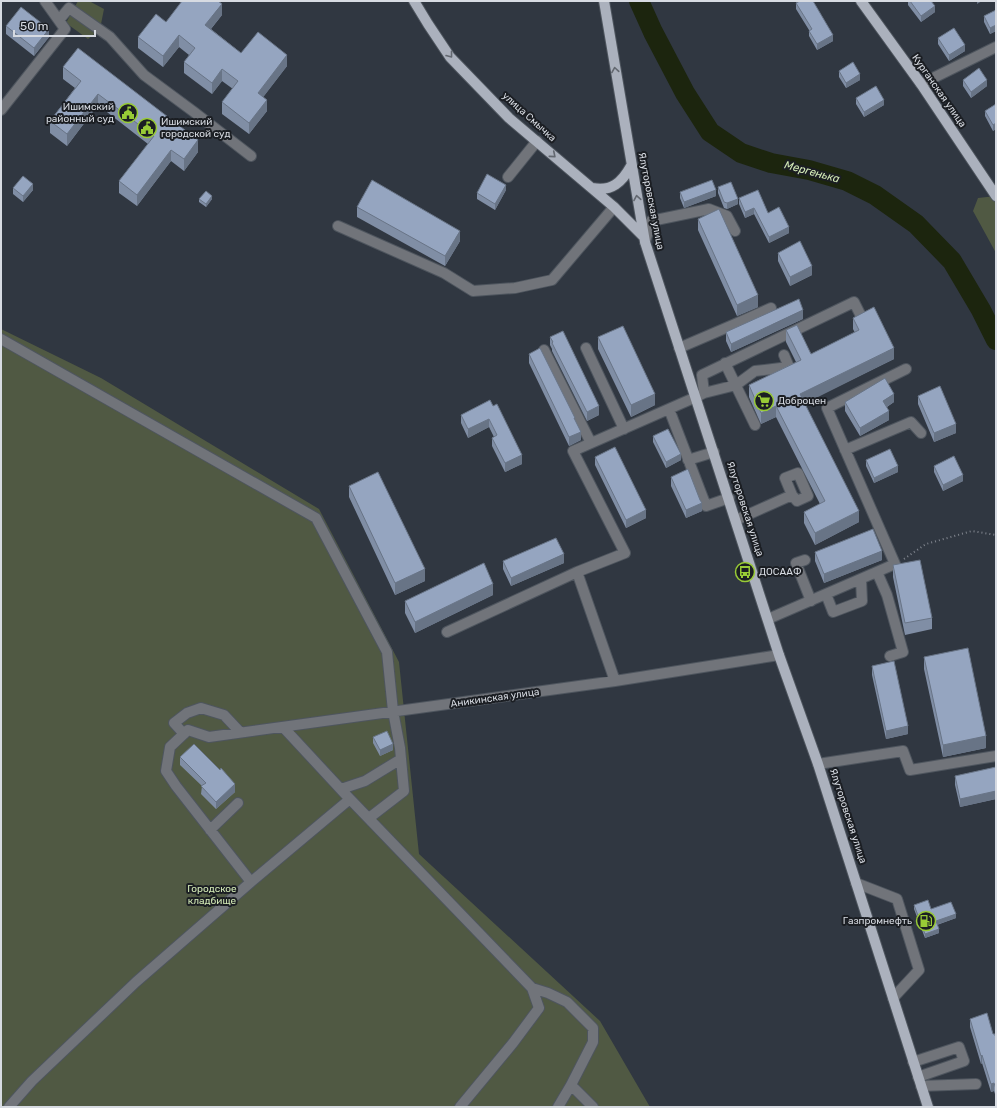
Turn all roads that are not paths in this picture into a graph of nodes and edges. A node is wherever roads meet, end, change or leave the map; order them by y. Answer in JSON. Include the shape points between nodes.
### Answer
{"nodes":[{"id":1,"x":45,"y":1,"type":"edge"},
{"id":2,"x":414,"y":1,"type":"edge"},
{"id":3,"x":604,"y":1,"type":"edge"},
{"id":4,"x":861,"y":1,"type":"edge"},
{"id":5,"x":62,"y":24,"type":"junction"},
{"id":6,"x":996,"y":46,"type":"edge"},
{"id":7,"x":921,"y":84,"type":"junction"},
{"id":8,"x":1,"y":110,"type":"edge"},
{"id":9,"x":537,"y":141,"type":"junction"},
{"id":10,"x":251,"y":156,"type":"dead end"},
{"id":11,"x":631,"y":166,"type":"junction"},
{"id":12,"x":508,"y":177,"type":"dead end"},
{"id":13,"x":592,"y":188,"type":"junction"},
{"id":14,"x":996,"y":196,"type":"edge"},
{"id":15,"x":614,"y":207,"type":"junction"},
{"id":16,"x":338,"y":226,"type":"dead end"},
{"id":17,"x":735,"y":231,"type":"dead end"},
{"id":18,"x":644,"y":239,"type":"junction"},
{"id":19,"x":771,"y":308,"type":"dead end"},
{"id":20,"x":860,"y":314,"type":"edge"},
{"id":21,"x":1,"y":339,"type":"edge"},
{"id":22,"x":586,"y":348,"type":"dead end"},
{"id":23,"x":679,"y":348,"type":"junction"},
{"id":24,"x":544,"y":350,"type":"dead end"},
{"id":25,"x":784,"y":355,"type":"dead end"},
{"id":26,"x":725,"y":363,"type":"junction"},
{"id":27,"x":906,"y":369,"type":"dead end"},
{"id":28,"x":736,"y":385,"type":"junction"},
{"id":29,"x":700,"y":395,"type":"junction"},
{"id":30,"x":669,"y":409,"type":"junction"},
{"id":31,"x":755,"y":425,"type":"dead end"},
{"id":32,"x":624,"y":429,"type":"junction"},
{"id":33,"x":921,"y":433,"type":"dead end"},
{"id":34,"x":591,"y":443,"type":"junction"},
{"id":35,"x":845,"y":450,"type":"junction"},
{"id":36,"x":714,"y":452,"type":"junction"},
{"id":37,"x":688,"y":460,"type":"junction"},
{"id":38,"x":792,"y":495,"type":"dead end"},
{"id":39,"x":729,"y":498,"type":"junction"},
{"id":40,"x":736,"y":520,"type":"junction"},
{"id":41,"x":805,"y":560,"type":"dead end"},
{"id":42,"x":577,"y":572,"type":"junction"},
{"id":43,"x":877,"y":572,"type":"junction"},
{"id":44,"x":861,"y":579,"type":"junction"},
{"id":45,"x":826,"y":594,"type":"junction"},
{"id":46,"x":811,"y":601,"type":"junction"},
{"id":47,"x":768,"y":619,"type":"junction"},
{"id":48,"x":447,"y":632,"type":"dead end"},
{"id":49,"x":780,"y":655,"type":"junction"},
{"id":50,"x":890,"y":656,"type":"dead end"},
{"id":51,"x":615,"y":681,"type":"junction"},
{"id":52,"x":393,"y":711,"type":"junction"},
{"id":53,"x":284,"y":726,"type":"junction"},
{"id":54,"x":240,"y":732,"type":"junction"},
{"id":55,"x":184,"y":734,"type":"junction"},
{"id":56,"x":996,"y":756,"type":"edge"},
{"id":57,"x":401,"y":760,"type":"junction"},
{"id":58,"x":818,"y":764,"type":"junction"},
{"id":59,"x":341,"y":789,"type":"junction"},
{"id":60,"x":350,"y":798,"type":"junction"},
{"id":61,"x":238,"y":803,"type":"dead end"},
{"id":62,"x":369,"y":818,"type":"junction"},
{"id":63,"x":210,"y":830,"type":"junction"},
{"id":64,"x":251,"y":882,"type":"junction"},
{"id":65,"x":856,"y":883,"type":"junction"},
{"id":66,"x":532,"y":988,"type":"junction"},
{"id":67,"x":892,"y":998,"type":"junction"},
{"id":68,"x":914,"y":1062,"type":"junction"},
{"id":69,"x":920,"y":1081,"type":"junction"},
{"id":70,"x":976,"y":1084,"type":"dead end"},
{"id":71,"x":571,"y":1085,"type":"junction"},
{"id":72,"x":8,"y":1107,"type":"edge"},
{"id":73,"x":460,"y":1107,"type":"edge"},
{"id":74,"x":558,"y":1107,"type":"edge"},
{"id":75,"x":592,"y":1107,"type":"edge"},
{"id":76,"x":928,"y":1107,"type":"edge"}],
"edges":[{"from":1,"to":5,"type":"street"},
{"from":2,"to":9,"type":"main road","name":"улица Смычка","one_way":true,"via":[[450,57],[509,118]]},
{"from":11,"to":3,"type":"main road","name":"Ялуторовская улица","one_way":true},
{"from":4,"to":7,"type":"main road","name":"Курганская улица"},
{"from":5,"to":8,"type":"street"},
{"from":5,"to":10,"type":"street","via":[[69,8],[104,32],[144,75]]},
{"from":6,"to":7,"type":"street"},
{"from":7,"to":14,"type":"main road","name":"Курганская улица"},
{"from":9,"to":12,"type":"street"},
{"from":9,"to":13,"type":"main road","name":"улица Смычка","one_way":true},
{"from":11,"to":13,"type":"main road","via":[[620,182],[612,187],[605,190]]},
{"from":18,"to":11,"type":"main road","name":"Ялуторовская улица","one_way":true},
{"from":13,"to":15,"type":"main road","name":"улица Смычка"},
{"from":15,"to":16,"type":"street","via":[[552,280],[515,288],[473,291],[444,273]]},
{"from":15,"to":18,"type":"main road","name":"улица Смычка"},
{"from":17,"to":18,"type":"street","via":[[727,216],[709,209],[651,221]]},
{"from":18,"to":23,"type":"main road","name":"Ялуторовская улица"},
{"from":19,"to":23,"type":"street"},
{"from":20,"to":26,"type":"street","via":[[854,302]]},
{"from":21,"to":52,"type":"street","via":[[316,518],[387,652]]},
{"from":22,"to":32,"type":"street"},
{"from":23,"to":29,"type":"main road","name":"Ялуторовская улица"},
{"from":24,"to":34,"type":"street"},
{"from":25,"to":28,"type":"street","via":[[789,366],[755,371]]},
{"from":26,"to":28,"type":"street"},
{"from":26,"to":29,"type":"street","via":[[702,375]]},
{"from":27,"to":35,"type":"street","via":[[827,408]]},
{"from":28,"to":29,"type":"street"},
{"from":28,"to":31,"type":"street"},
{"from":29,"to":30,"type":"street"},
{"from":29,"to":36,"type":"main road","name":"Ялуторовская улица"},
{"from":30,"to":32,"type":"street"},
{"from":30,"to":37,"type":"street"},
{"from":32,"to":34,"type":"street"},
{"from":33,"to":35,"type":"street","via":[[911,422]]},
{"from":34,"to":42,"type":"street","via":[[573,451],[625,553]]},
{"from":35,"to":43,"type":"street","via":[[896,564]]},
{"from":36,"to":37,"type":"street"},
{"from":36,"to":39,"type":"main road","name":"Ялуторовская улица"},
{"from":37,"to":39,"type":"street","via":[[706,506]]},
{"from":38,"to":40,"type":"street"},
{"from":39,"to":40,"type":"main road","name":"Ялуторовская улица"},
{"from":40,"to":47,"type":"main road","name":"Ялуторовская улица"},
{"from":41,"to":46,"type":"street","via":[[796,563]]},
{"from":42,"to":48,"type":"street"},
{"from":42,"to":51,"type":"street"},
{"from":43,"to":44,"type":"street"},
{"from":43,"to":50,"type":"street","via":[[887,595],[903,652]]},
{"from":44,"to":45,"type":"street"},
{"from":44,"to":45,"type":"street","via":[[862,601],[833,612]]},
{"from":45,"to":46,"type":"street"},
{"from":46,"to":47,"type":"street"},
{"from":47,"to":49,"type":"main road","name":"Ялуторовская улица"},
{"from":49,"to":51,"type":"street","name":"Аникинская улица"},
{"from":49,"to":58,"type":"main road","name":"Ялуторовская улица"},
{"from":51,"to":52,"type":"street","name":"Аникинская улица"},
{"from":52,"to":53,"type":"street","name":"Аникинская улица"},
{"from":52,"to":57,"type":"street"},
{"from":53,"to":54,"type":"street","name":"Аникинская улица"},
{"from":53,"to":59,"type":"street"},
{"from":54,"to":55,"type":"street","name":"Аникинская улица","via":[[209,737],[188,730]]},
{"from":54,"to":55,"type":"street","via":[[224,715],[201,708],[187,713],[174,723]]},
{"from":55,"to":63,"type":"street","via":[[170,746],[166,771]]},
{"from":56,"to":58,"type":"street","via":[[910,770],[903,750]]},
{"from":57,"to":59,"type":"street","via":[[365,781]]},
{"from":57,"to":62,"type":"street","via":[[404,791]]},
{"from":58,"to":65,"type":"main road","name":"Ялуторовская улица"},
{"from":59,"to":60,"type":"street"},
{"from":60,"to":62,"type":"street"},
{"from":60,"to":64,"type":"street"},
{"from":61,"to":63,"type":"street"},
{"from":62,"to":66,"type":"street"},
{"from":63,"to":64,"type":"street"},
{"from":64,"to":72,"type":"street","via":[[136,982]]},
{"from":65,"to":67,"type":"main road","name":"Ялуторовская улица"},
{"from":65,"to":67,"type":"street","via":[[897,899],[919,970]]},
{"from":66,"to":71,"type":"street","via":[[567,1002],[593,1028],[593,1042]]},
{"from":66,"to":73,"type":"street","via":[[538,1008]]},
{"from":67,"to":68,"type":"main road","name":"Ялуторовская улица"},
{"from":68,"to":69,"type":"main road","name":"Ялуторовская улица"},
{"from":68,"to":69,"type":"street","via":[[959,1047],[964,1061]]},
{"from":69,"to":70,"type":"street"},
{"from":69,"to":76,"type":"main road","name":"Ялуторовская улица"},
{"from":71,"to":74,"type":"street"},
{"from":71,"to":75,"type":"street"}]}
